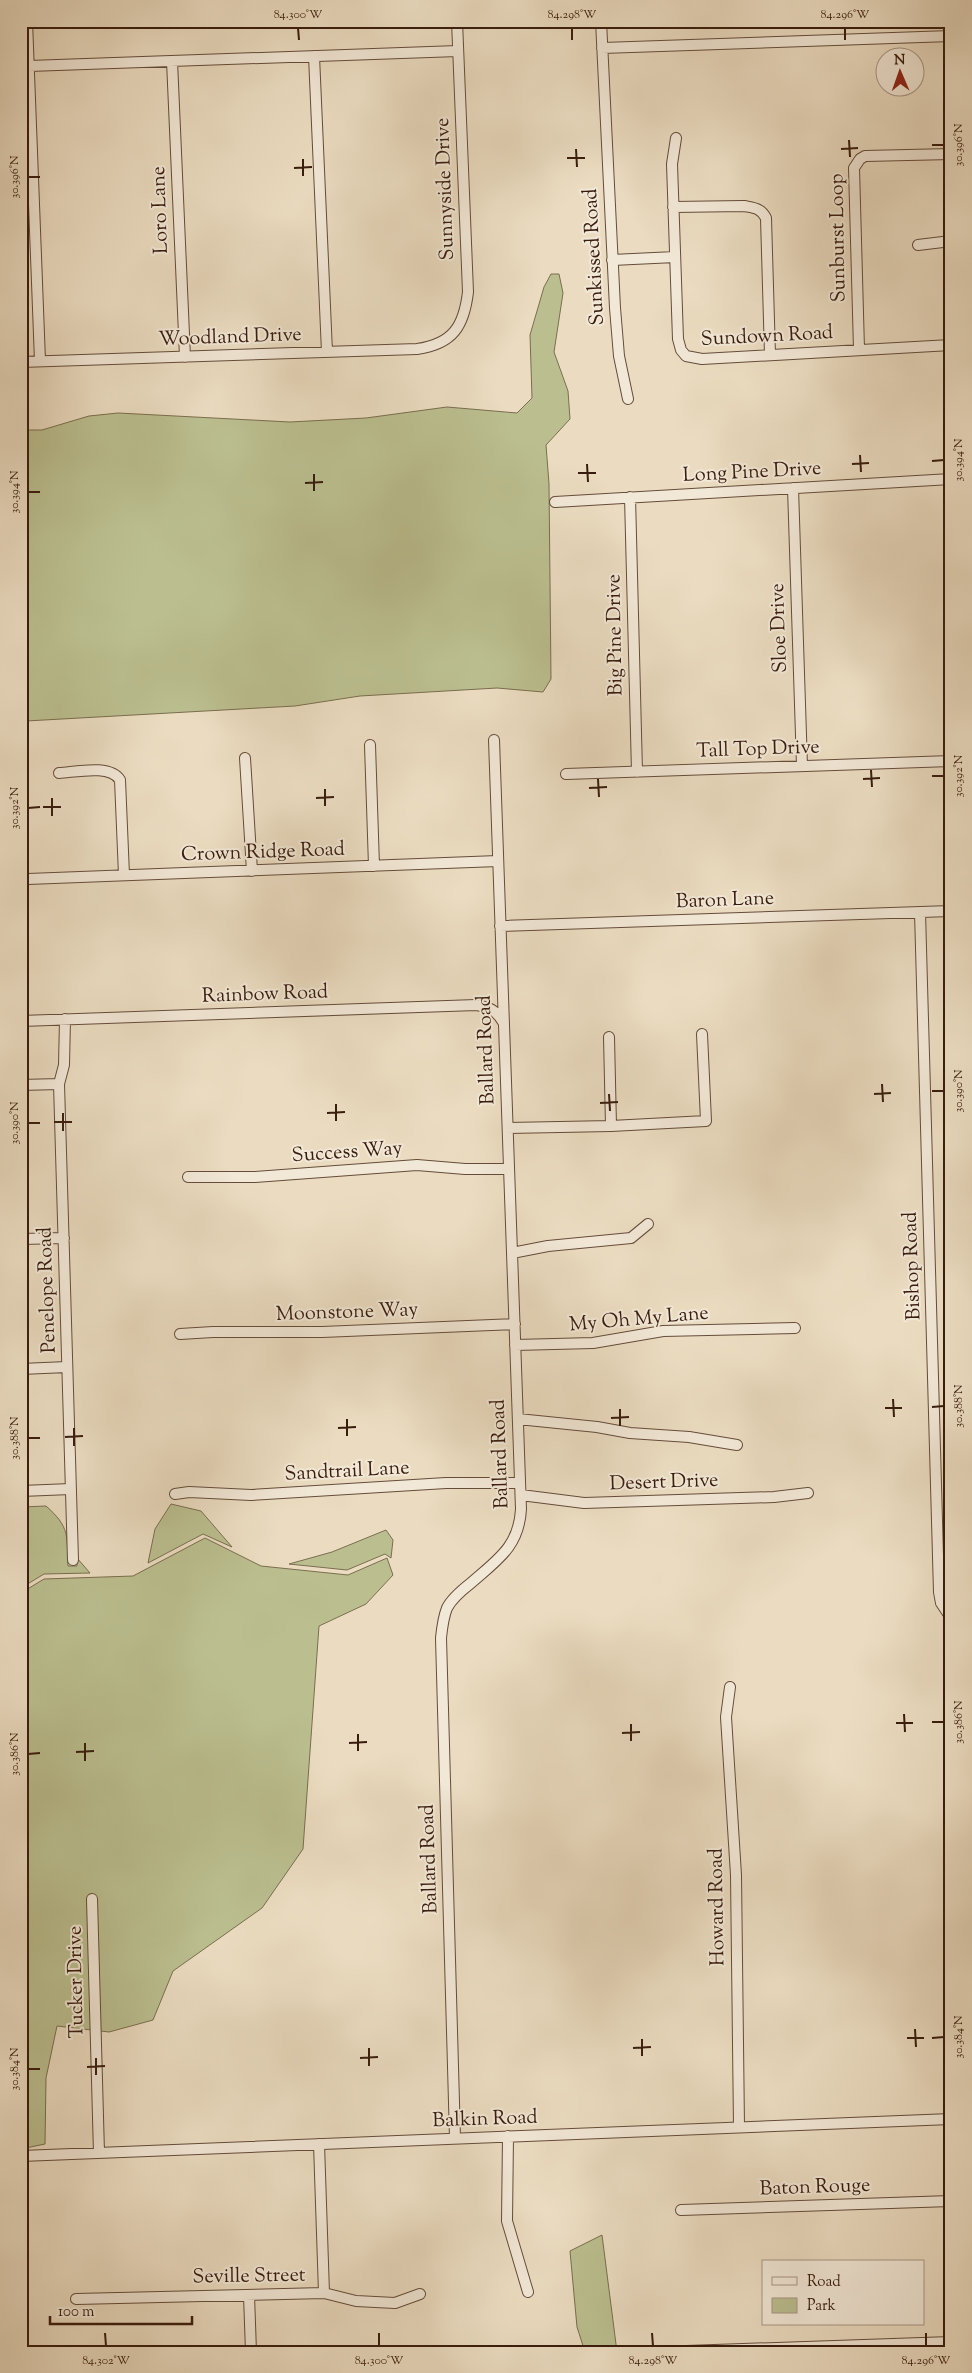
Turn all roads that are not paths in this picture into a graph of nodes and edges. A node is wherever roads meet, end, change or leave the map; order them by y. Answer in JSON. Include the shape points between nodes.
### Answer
{"nodes":[{"id":1,"x":27,"y":21,"type":"edge"},
{"id":2,"x":456,"y":21,"type":"edge"},
{"id":3,"x":602,"y":21,"type":"edge"},
{"id":4,"x":951,"y":36,"type":"edge"},
{"id":5,"x":602,"y":48,"type":"junction"},
{"id":6,"x":458,"y":51,"type":"junction"},
{"id":7,"x":314,"y":56,"type":"junction"},
{"id":8,"x":172,"y":61,"type":"junction"},
{"id":9,"x":28,"y":66,"type":"junction"},
{"id":10,"x":676,"y":138,"type":"dead end"},
{"id":11,"x":951,"y":154,"type":"edge"},
{"id":12,"x":674,"y":207,"type":"junction"},
{"id":13,"x":951,"y":241,"type":"edge"},
{"id":14,"x":918,"y":245,"type":"dead end"},
{"id":15,"x":675,"y":257,"type":"junction"},
{"id":16,"x":612,"y":260,"type":"junction"},
{"id":17,"x":438,"y":344,"type":"joint"},
{"id":18,"x":951,"y":345,"type":"edge"},
{"id":19,"x":859,"y":349,"type":"junction"},
{"id":20,"x":326,"y":352,"type":"junction"},
{"id":21,"x":770,"y":355,"type":"junction"},
{"id":22,"x":184,"y":357,"type":"junction"},
{"id":23,"x":40,"y":361,"type":"junction"},
{"id":24,"x":21,"y":362,"type":"edge"},
{"id":25,"x":628,"y":399,"type":"dead end"},
{"id":26,"x":951,"y":479,"type":"edge"},
{"id":27,"x":793,"y":488,"type":"junction"},
{"id":28,"x":630,"y":498,"type":"junction"},
{"id":29,"x":555,"y":502,"type":"dead end"},
{"id":30,"x":494,"y":740,"type":"dead end"},
{"id":31,"x":370,"y":745,"type":"dead end"},
{"id":32,"x":245,"y":758,"type":"dead end"},
{"id":33,"x":951,"y":761,"type":"edge"},
{"id":34,"x":802,"y":766,"type":"junction"},
{"id":35,"x":637,"y":772,"type":"junction"},
{"id":36,"x":60,"y":773,"type":"dead end"},
{"id":37,"x":566,"y":774,"type":"dead end"},
{"id":38,"x":498,"y":861,"type":"junction"},
{"id":39,"x":374,"y":866,"type":"junction"},
{"id":40,"x":252,"y":870,"type":"junction"},
{"id":41,"x":124,"y":875,"type":"junction"},
{"id":42,"x":28,"y":879,"type":"dead end"},
{"id":43,"x":951,"y":911,"type":"edge"},
{"id":44,"x":920,"y":912,"type":"junction"},
{"id":45,"x":500,"y":926,"type":"junction"},
{"id":46,"x":65,"y":1019,"type":"junction"},
{"id":47,"x":21,"y":1020,"type":"edge"},
{"id":48,"x":503,"y":1023,"type":"junction"},
{"id":49,"x":702,"y":1034,"type":"dead end"},
{"id":50,"x":609,"y":1038,"type":"dead end"},
{"id":51,"x":59,"y":1084,"type":"junction"},
{"id":52,"x":21,"y":1085,"type":"edge"},
{"id":53,"x":611,"y":1126,"type":"junction"},
{"id":54,"x":508,"y":1128,"type":"junction"},
{"id":55,"x":509,"y":1169,"type":"junction"},
{"id":56,"x":188,"y":1177,"type":"dead end"},
{"id":57,"x":648,"y":1224,"type":"dead end"},
{"id":58,"x":64,"y":1238,"type":"junction"},
{"id":59,"x":21,"y":1239,"type":"edge"},
{"id":60,"x":512,"y":1253,"type":"junction"},
{"id":61,"x":515,"y":1324,"type":"junction"},
{"id":62,"x":795,"y":1328,"type":"dead end"},
{"id":63,"x":180,"y":1334,"type":"dead end"},
{"id":64,"x":515,"y":1345,"type":"junction"},
{"id":65,"x":67,"y":1367,"type":"junction"},
{"id":66,"x":21,"y":1369,"type":"edge"},
{"id":67,"x":518,"y":1419,"type":"junction"},
{"id":68,"x":737,"y":1445,"type":"dead end"},
{"id":69,"x":520,"y":1483,"type":"junction"},
{"id":70,"x":71,"y":1489,"type":"junction"},
{"id":71,"x":21,"y":1491,"type":"edge"},
{"id":72,"x":808,"y":1493,"type":"dead end"},
{"id":73,"x":175,"y":1494,"type":"dead end"},
{"id":74,"x":521,"y":1495,"type":"junction"},
{"id":75,"x":73,"y":1560,"type":"dead end"},
{"id":76,"x":950,"y":1618,"type":"edge"},
{"id":77,"x":730,"y":1687,"type":"dead end"},
{"id":78,"x":92,"y":1899,"type":"dead end"},
{"id":79,"x":951,"y":2119,"type":"edge"},
{"id":80,"x":739,"y":2127,"type":"junction"},
{"id":81,"x":508,"y":2136,"type":"junction"},
{"id":82,"x":455,"y":2138,"type":"junction"},
{"id":83,"x":319,"y":2144,"type":"junction"},
{"id":84,"x":99,"y":2153,"type":"junction"},
{"id":85,"x":21,"y":2156,"type":"edge"},
{"id":86,"x":951,"y":2201,"type":"edge"},
{"id":87,"x":681,"y":2210,"type":"dead end"},
{"id":88,"x":528,"y":2292,"type":"dead end"},
{"id":89,"x":324,"y":2293,"type":"junction"},
{"id":90,"x":420,"y":2294,"type":"dead end"},
{"id":91,"x":249,"y":2295,"type":"junction"},
{"id":92,"x":76,"y":2299,"type":"dead end"},
{"id":93,"x":951,"y":2342,"type":"edge"},
{"id":94,"x":686,"y":2351,"type":"edge"},
{"id":95,"x":251,"y":2352,"type":"edge"}],
"edges":[{"from":1,"to":9,"type":"street"},
{"from":2,"to":6,"type":"street","name":"Sunnyside Drive"},
{"from":3,"to":5,"type":"street","name":"Sunkissed Road"},
{"from":4,"to":5,"type":"street"},
{"from":5,"to":16,"type":"street","name":"Sunkissed Road"},
{"from":6,"to":7,"type":"street"},
{"from":6,"to":17,"type":"street","name":"Sunnyside Drive","via":[[468,292],[462,320],[450,336]]},
{"from":7,"to":8,"type":"street"},
{"from":7,"to":20,"type":"street"},
{"from":8,"to":9,"type":"street"},
{"from":8,"to":22,"type":"street","name":"Loro Lane"},
{"from":9,"to":23,"type":"street"},
{"from":10,"to":12,"type":"street","name":"Sundown Road","via":[[672,164]]},
{"from":11,"to":19,"type":"street","name":"Sunburst Loop","via":[[865,156],[855,164]]},
{"from":12,"to":15,"type":"street","name":"Sundown Road"},
{"from":12,"to":21,"type":"street","via":[[744,206],[764,214]]},
{"from":13,"to":14,"type":"street"},
{"from":15,"to":16,"type":"street"},
{"from":15,"to":21,"type":"street","name":"Sundown Road","via":[[678,339],[686,356],[702,359]]},
{"from":16,"to":25,"type":"street","name":"Sunkissed Road","via":[[619,356]]},
{"from":17,"to":20,"type":"street","name":"Woodland Drive","via":[[417,349]]},
{"from":18,"to":19,"type":"street","name":"Sundown Road"},
{"from":19,"to":21,"type":"street","name":"Sundown Road"},
{"from":20,"to":22,"type":"street","name":"Woodland Drive"},
{"from":22,"to":23,"type":"street","name":"Woodland Drive"},
{"from":23,"to":24,"type":"street","name":"Woodland Drive"},
{"from":26,"to":27,"type":"street","name":"Long Pine Drive"},
{"from":27,"to":28,"type":"street","name":"Long Pine Drive"},
{"from":27,"to":34,"type":"street","name":"Sloe Drive"},
{"from":28,"to":29,"type":"street","name":"Long Pine Drive"},
{"from":28,"to":35,"type":"street","name":"Big Pine Drive"},
{"from":30,"to":38,"type":"street","name":"Ballard Road"},
{"from":31,"to":39,"type":"street"},
{"from":32,"to":40,"type":"street"},
{"from":33,"to":34,"type":"street","name":"Tall Top Drive"},
{"from":34,"to":35,"type":"street","name":"Tall Top Drive"},
{"from":35,"to":37,"type":"street","name":"Tall Top Drive"},
{"from":36,"to":41,"type":"street","via":[[105,771],[118,776],[122,788]]},
{"from":38,"to":39,"type":"street","name":"Crown Ridge Road"},
{"from":38,"to":45,"type":"street","name":"Ballard Road"},
{"from":39,"to":40,"type":"street","name":"Crown Ridge Road"},
{"from":40,"to":41,"type":"street","name":"Crown Ridge Road"},
{"from":41,"to":42,"type":"street","name":"Crown Ridge Road"},
{"from":43,"to":44,"type":"street","name":"Baron Lane"},
{"from":44,"to":45,"type":"street","name":"Baron Lane"},
{"from":44,"to":76,"type":"street","name":"Bishop Road","via":[[939,1592]]},
{"from":45,"to":48,"type":"street","name":"Ballard Road"},
{"from":46,"to":47,"type":"street","name":"Rainbow Road"},
{"from":46,"to":48,"type":"street","name":"Rainbow Road","via":[[476,1005],[489,1007]]},
{"from":46,"to":51,"type":"street","name":"Penelope Road","via":[[64,1065]]},
{"from":48,"to":54,"type":"street","name":"Ballard Road"},
{"from":49,"to":53,"type":"street","via":[[706,1121]]},
{"from":50,"to":53,"type":"street"},
{"from":51,"to":52,"type":"street"},
{"from":51,"to":58,"type":"street","name":"Penelope Road"},
{"from":53,"to":54,"type":"street"},
{"from":54,"to":55,"type":"street","name":"Ballard Road"},
{"from":55,"to":56,"type":"street","name":"Success Way","via":[[417,1165],[255,1177]]},
{"from":55,"to":60,"type":"street","name":"Ballard Road"},
{"from":57,"to":60,"type":"street","via":[[631,1238]]},
{"from":58,"to":59,"type":"street"},
{"from":58,"to":65,"type":"street","name":"Penelope Road"},
{"from":60,"to":61,"type":"street","name":"Ballard Road"},
{"from":61,"to":63,"type":"street","name":"Moonstone Way"},
{"from":61,"to":64,"type":"street","name":"Ballard Road"},
{"from":62,"to":64,"type":"street","name":"My Oh My Lane","via":[[663,1331],[593,1344]]},
{"from":64,"to":67,"type":"street","name":"Ballard Road"},
{"from":65,"to":66,"type":"street"},
{"from":65,"to":70,"type":"street","name":"Penelope Road"},
{"from":67,"to":68,"type":"street"},
{"from":67,"to":69,"type":"street","name":"Ballard Road"},
{"from":69,"to":73,"type":"street","name":"Sandtrail Lane","via":[[446,1483],[251,1495]]},
{"from":69,"to":74,"type":"street","name":"Ballard Road"},
{"from":70,"to":71,"type":"street"},
{"from":70,"to":75,"type":"street","name":"Penelope Road"},
{"from":72,"to":74,"type":"street","name":"Desert Drive","via":[[584,1503]]},
{"from":74,"to":82,"type":"street","name":"Ballard Road","via":[[520,1523],[514,1541],[503,1555],[452,1600],[443,1621],[441,1638]]},
{"from":77,"to":80,"type":"street","name":"Howard Road","via":[[726,1717],[736,1875]]},
{"from":78,"to":84,"type":"street","name":"Tucker Drive"},
{"from":79,"to":80,"type":"street","name":"Balkin Road"},
{"from":80,"to":81,"type":"street","name":"Balkin Road"},
{"from":81,"to":82,"type":"street","name":"Balkin Road"},
{"from":81,"to":88,"type":"street","via":[[507,2221]]},
{"from":82,"to":83,"type":"street","name":"Balkin Road"},
{"from":83,"to":84,"type":"street","name":"Balkin Road"},
{"from":83,"to":89,"type":"street"},
{"from":84,"to":85,"type":"street","name":"Balkin Road"},
{"from":86,"to":87,"type":"street","name":"Baton Rouge"},
{"from":89,"to":90,"type":"street","name":"Seville Street","via":[[356,2301],[395,2303]]},
{"from":89,"to":91,"type":"street","name":"Seville Street"},
{"from":91,"to":92,"type":"street","name":"Seville Street"},
{"from":91,"to":95,"type":"street"},
{"from":93,"to":94,"type":"street"}]}
